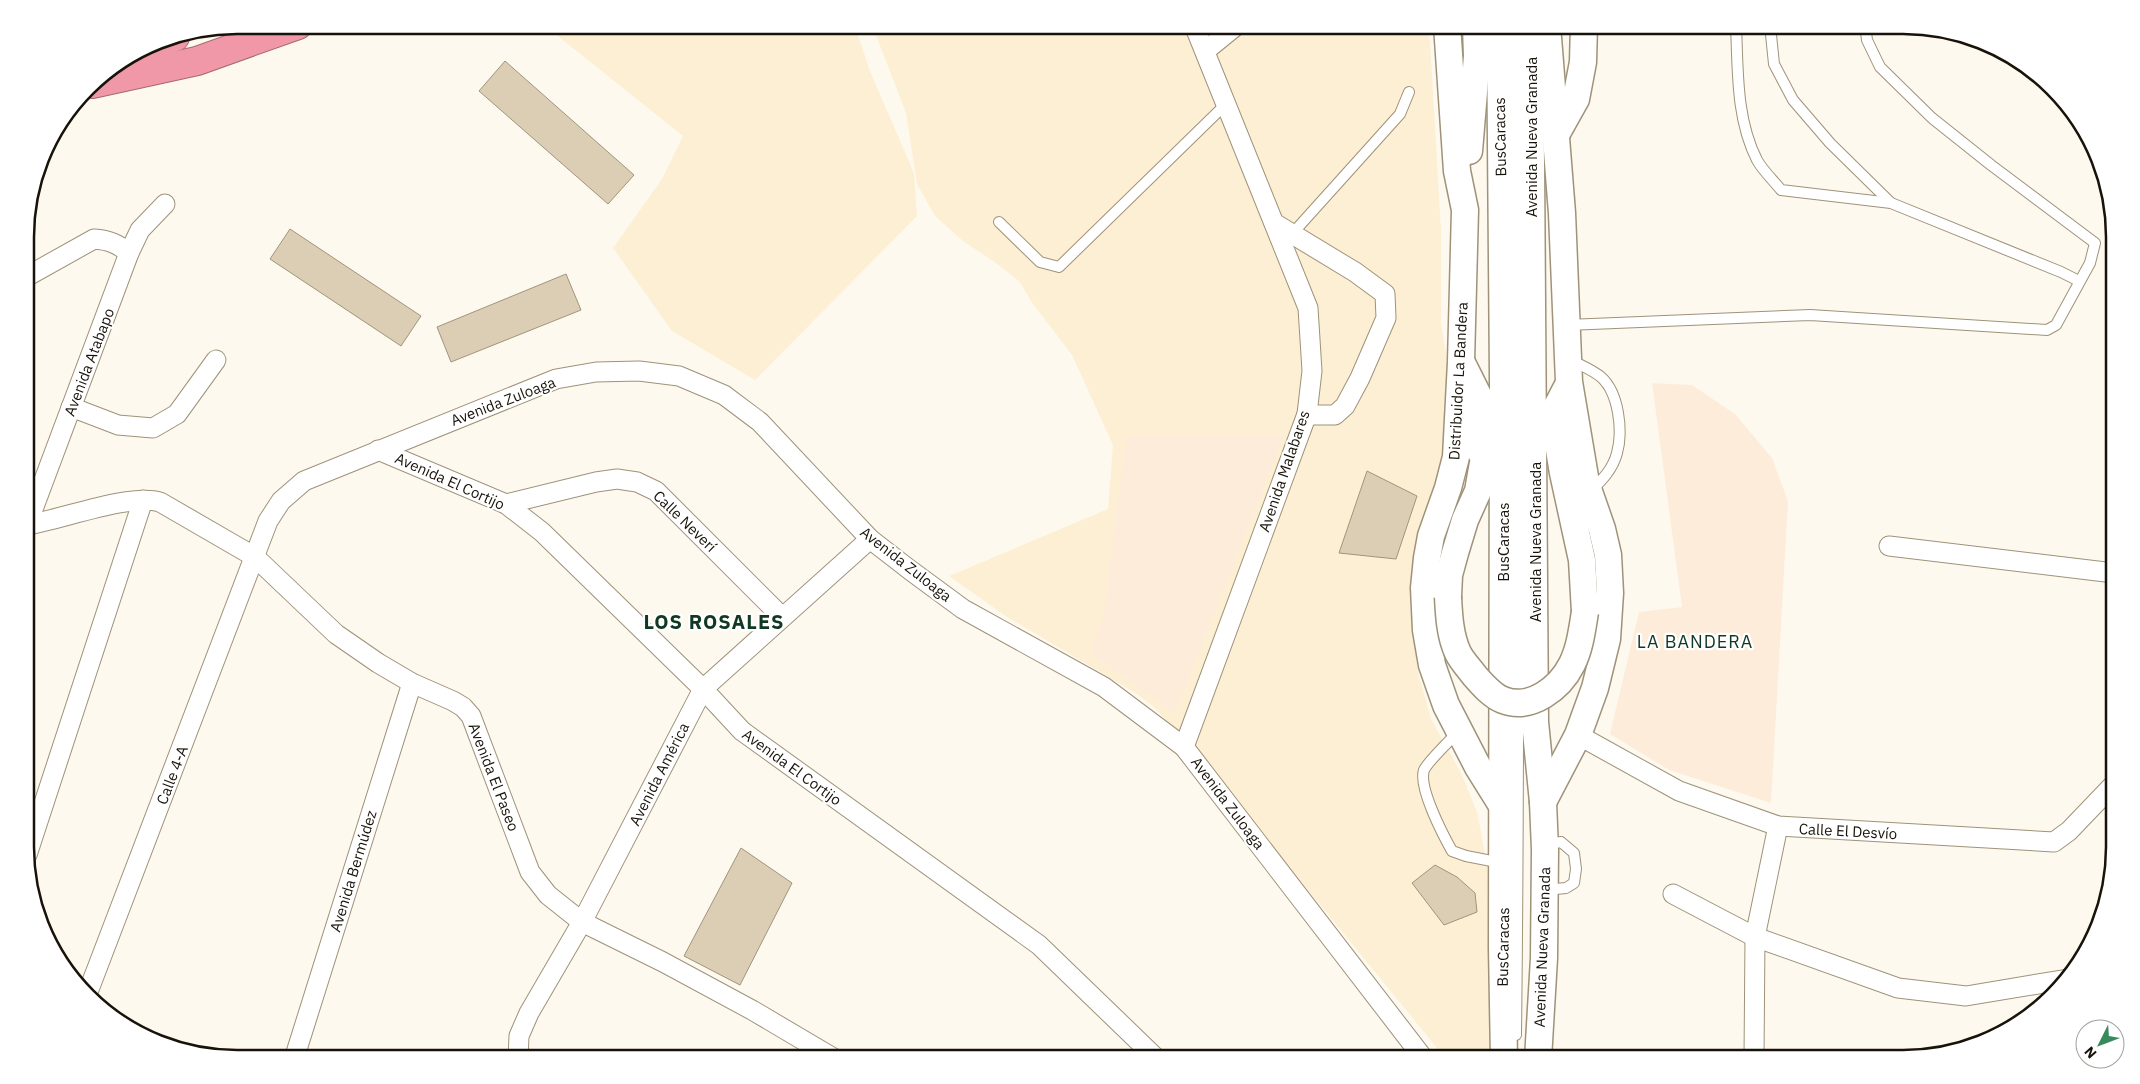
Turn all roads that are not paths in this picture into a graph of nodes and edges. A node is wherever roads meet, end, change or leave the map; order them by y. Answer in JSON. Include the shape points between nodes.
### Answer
{"nodes":[{"id":1,"x":273,"y":34,"type":"edge"},
{"id":2,"x":1198,"y":34,"type":"edge"},
{"id":3,"x":1225,"y":34,"type":"edge"},
{"id":4,"x":1448,"y":34,"type":"edge"},
{"id":5,"x":1476,"y":34,"type":"edge"},
{"id":6,"x":1500,"y":34,"type":"edge"},
{"id":7,"x":1514,"y":34,"type":"edge"},
{"id":8,"x":1530,"y":34,"type":"edge"},
{"id":9,"x":1550,"y":34,"type":"edge"},
{"id":10,"x":1584,"y":34,"type":"edge"},
{"id":11,"x":1736,"y":34,"type":"edge"},
{"id":12,"x":1771,"y":34,"type":"edge"},
{"id":13,"x":1866,"y":34,"type":"edge"},
{"id":14,"x":1205,"y":50,"type":"junction"},
{"id":15,"x":107,"y":81,"type":"edge"},
{"id":16,"x":1409,"y":92,"type":"dead end"},
{"id":17,"x":1226,"y":104,"type":"junction"},
{"id":18,"x":1557,"y":133,"type":"junction"},
{"id":19,"x":1890,"y":203,"type":"junction"},
{"id":20,"x":165,"y":204,"type":"dead end"},
{"id":21,"x":1465,"y":210,"type":"junction"},
{"id":22,"x":999,"y":222,"type":"dead end"},
{"id":23,"x":1274,"y":224,"type":"junction"},
{"id":24,"x":1292,"y":234,"type":"junction"},
{"id":25,"x":129,"y":253,"type":"junction"},
{"id":26,"x":34,"y":273,"type":"edge"},
{"id":27,"x":2079,"y":281,"type":"junction"},
{"id":28,"x":1567,"y":324,"type":"junction"},
{"id":29,"x":216,"y":360,"type":"dead end"},
{"id":30,"x":1462,"y":362,"type":"junction"},
{"id":31,"x":1569,"y":370,"type":"junction"},
{"id":32,"x":1503,"y":378,"type":"junction"},
{"id":33,"x":1534,"y":391,"type":"junction"},
{"id":34,"x":72,"y":407,"type":"junction"},
{"id":35,"x":1307,"y":414,"type":"junction"},
{"id":36,"x":378,"y":450,"type":"junction"},
{"id":37,"x":1563,"y":473,"type":"junction"},
{"id":38,"x":1478,"y":492,"type":"junction"},
{"id":39,"x":1589,"y":493,"type":"junction"},
{"id":40,"x":143,"y":500,"type":"junction"},
{"id":41,"x":506,"y":504,"type":"junction"},
{"id":42,"x":34,"y":505,"type":"edge"},
{"id":43,"x":34,"y":524,"type":"edge"},
{"id":44,"x":870,"y":539,"type":"junction"},
{"id":45,"x":1889,"y":546,"type":"dead end"},
{"id":46,"x":256,"y":558,"type":"junction"},
{"id":47,"x":2106,"y":572,"type":"edge"},
{"id":48,"x":782,"y":618,"type":"junction"},
{"id":49,"x":412,"y":683,"type":"junction"},
{"id":50,"x":703,"y":689,"type":"junction"},
{"id":51,"x":1459,"y":731,"type":"junction"},
{"id":52,"x":1578,"y":735,"type":"junction"},
{"id":53,"x":1184,"y":747,"type":"junction"},
{"id":54,"x":2106,"y":792,"type":"edge"},
{"id":55,"x":1543,"y":802,"type":"junction"},
{"id":56,"x":1503,"y":807,"type":"junction"},
{"id":57,"x":1778,"y":826,"type":"junction"},
{"id":58,"x":34,"y":834,"type":"edge"},
{"id":59,"x":1502,"y":863,"type":"junction"},
{"id":60,"x":1673,"y":894,"type":"dead end"},
{"id":61,"x":582,"y":922,"type":"junction"},
{"id":62,"x":1755,"y":937,"type":"junction"},
{"id":63,"x":2056,"y":981,"type":"edge"},
{"id":64,"x":90,"y":987,"type":"edge"},
{"id":65,"x":297,"y":1050,"type":"edge"},
{"id":66,"x":518,"y":1050,"type":"edge"},
{"id":67,"x":820,"y":1050,"type":"edge"},
{"id":68,"x":1148,"y":1050,"type":"edge"},
{"id":69,"x":1417,"y":1050,"type":"edge"},
{"id":70,"x":1510,"y":1050,"type":"edge"},
{"id":71,"x":1510,"y":1050,"type":"edge"},
{"id":72,"x":1539,"y":1050,"type":"edge"},
{"id":73,"x":1754,"y":1050,"type":"edge"}],
"edges":[{"from":1,"to":15,"type":"highway","via":[[197,61]]},
{"from":2,"to":14,"type":"street","name":"Avenida Malabares"},
{"from":3,"to":14,"type":"street"},
{"from":4,"to":21,"type":"main road","name":"Distribuidor La Bandera","via":[[1457,171]]},
{"from":5,"to":21,"type":"main road"},
{"from":6,"to":32,"type":"main road","name":"Avenida Nueva Granada"},
{"from":7,"to":70,"type":"lane","name":"BusCaracas","via":[[1519,917]]},
{"from":8,"to":33,"type":"main road","name":"Avenida Nueva Granada"},
{"from":9,"to":18,"type":"main road"},
{"from":10,"to":18,"type":"main road","via":[[1583,62],[1576,99]]},
{"from":11,"to":19,"type":"lane","via":[[1738,88],[1745,126],[1758,161],[1781,190]]},
{"from":12,"to":19,"type":"lane","via":[[1774,64],[1793,100]]},
{"from":13,"to":27,"type":"lane","via":[[1880,67],[1932,118],[2096,243],[2090,263]]},
{"from":14,"to":17,"type":"street","name":"Avenida Malabares"},
{"from":16,"to":24,"type":"lane","via":[[1400,114]]},
{"from":17,"to":22,"type":"lane","via":[[1059,267],[1040,262]]},
{"from":17,"to":23,"type":"street","name":"Avenida Malabares"},
{"from":18,"to":28,"type":"main road"},
{"from":19,"to":27,"type":"lane"},
{"from":20,"to":25,"type":"street","name":"Avenida Atabapo","via":[[140,230]]},
{"from":21,"to":30,"type":"main road","name":"Distribuidor La Bandera"},
{"from":23,"to":24,"type":"street"},
{"from":23,"to":35,"type":"street","name":"Avenida Malabares","via":[[1308,308],[1312,371]]},
{"from":24,"to":35,"type":"street","via":[[1385,294],[1386,318],[1345,406],[1335,415]]},
{"from":25,"to":26,"type":"street","via":[[118,244],[94,239]]},
{"from":25,"to":34,"type":"street","name":"Avenida Atabapo"},
{"from":27,"to":28,"type":"lane","via":[[2062,317],[2047,330],[1810,315]]},
{"from":28,"to":31,"type":"main road"},
{"from":29,"to":34,"type":"street","via":[[177,414],[153,428],[118,425]]},
{"from":30,"to":38,"type":"main road","via":[[1480,399]]},
{"from":30,"to":51,"type":"main road","name":"Distribuidor La Bandera","via":[[1456,457],[1431,536],[1424,588],[1432,665]]},
{"from":31,"to":37,"type":"main road","via":[[1557,406],[1556,432]]},
{"from":31,"to":39,"type":"main road","via":[[1581,460]]},
{"from":31,"to":39,"type":"lane","via":[[1601,376],[1614,394],[1619,420],[1618,453],[1607,476]]},
{"from":32,"to":38,"type":"main road","via":[[1493,401]]},
{"from":32,"to":56,"type":"main road","name":"Avenida Nueva Granada"},
{"from":33,"to":37,"type":"main road","via":[[1542,442]]},
{"from":33,"to":55,"type":"main road","name":"Avenida Nueva Granada","via":[[1535,722]]},
{"from":34,"to":42,"type":"street","name":"Avenida Atabapo"},
{"from":35,"to":53,"type":"street","name":"Avenida Malabares"},
{"from":36,"to":41,"type":"street","name":"Avenida El Cortijo"},
{"from":36,"to":44,"type":"street","name":"Avenida Zuloaga","via":[[556,379],[596,372],[639,371],[679,376],[724,395],[760,422]]},
{"from":36,"to":46,"type":"street","name":"Avenida Zuloaga","via":[[304,481],[282,500],[268,521]]},
{"from":37,"to":38,"type":"main road","bridge":true,"via":[[1582,560],[1585,612],[1578,649],[1566,674],[1536,700],[1502,700],[1489,691],[1458,654],[1449,624],[1449,576]]},
{"from":39,"to":52,"type":"main road","via":[[1606,546],[1610,593],[1604,649],[1595,688]]},
{"from":40,"to":43,"type":"street","name":"Avenida El Paseo"},
{"from":40,"to":46,"type":"street","name":"Avenida El Paseo","via":[[160,502]]},
{"from":40,"to":58,"type":"street"},
{"from":41,"to":48,"type":"street","name":"Calle Neverí","via":[[596,482],[617,479],[637,482],[656,491]]},
{"from":41,"to":50,"type":"street","name":"Avenida El Cortijo","via":[[542,532]]},
{"from":44,"to":48,"type":"street","name":"Avenida América"},
{"from":44,"to":53,"type":"street","name":"Avenida Zuloaga","via":[[963,609],[1104,687]]},
{"from":45,"to":47,"type":"street"},
{"from":46,"to":49,"type":"street","name":"Avenida El Paseo","via":[[336,634]]},
{"from":46,"to":64,"type":"street","name":"Calle 4-A"},
{"from":48,"to":50,"type":"street","name":"Avenida América"},
{"from":49,"to":61,"type":"street","name":"Avenida El Paseo","via":[[464,707],[471,716],[530,872],[548,895]]},
{"from":49,"to":65,"type":"street","name":"Avenida Bermúdez"},
{"from":50,"to":61,"type":"street","name":"Avenida América"},
{"from":50,"to":68,"type":"street","name":"Avenida El Cortijo","via":[[742,731],[1039,945]]},
{"from":51,"to":56,"type":"main road","name":"Distribuidor La Bandera"},
{"from":51,"to":59,"type":"lane","via":[[1424,770],[1423,783],[1452,851]]},
{"from":52,"to":55,"type":"main road"},
{"from":52,"to":57,"type":"street","name":"Calle El Desvío","via":[[1679,790]]},
{"from":53,"to":69,"type":"street","name":"Avenida Zuloaga"},
{"from":54,"to":57,"type":"street","name":"Calle El Desvío","via":[[2054,842]]},
{"from":55,"to":72,"type":"main road","name":"Avenida Nueva Granada","via":[[1544,958]]},
{"from":56,"to":59,"type":"main road","name":"Avenida Nueva Granada"},
{"from":57,"to":62,"type":"street"},
{"from":59,"to":71,"type":"main road","name":"Avenida Nueva Granada"},
{"from":60,"to":62,"type":"street"},
{"from":61,"to":66,"type":"street","name":"Avenida América","via":[[529,1012],[519,1036]]},
{"from":61,"to":67,"type":"street","name":"Avenida El Paseo","via":[[663,962]]},
{"from":62,"to":63,"type":"street","via":[[1898,988],[1966,996]]},
{"from":62,"to":73,"type":"street"}]}
